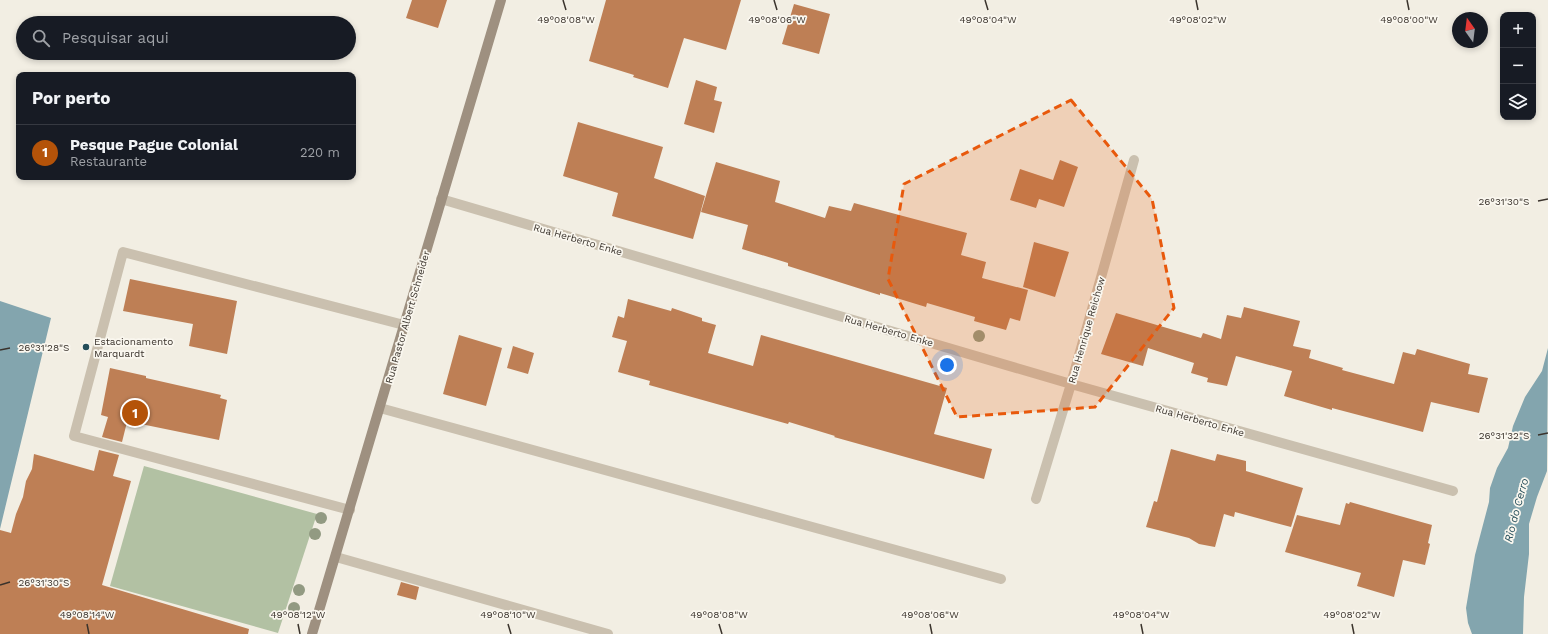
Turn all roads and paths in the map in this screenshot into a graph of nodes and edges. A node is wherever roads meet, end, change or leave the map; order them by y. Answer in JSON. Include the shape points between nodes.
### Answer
{"nodes":[{"id":1,"x":501,"y":0,"type":"edge"},
{"id":2,"x":1134,"y":160,"type":"dead end"},
{"id":3,"x":441,"y":199,"type":"junction"},
{"id":4,"x":404,"y":325,"type":"junction"},
{"id":5,"x":1071,"y":384,"type":"junction"},
{"id":6,"x":380,"y":408,"type":"junction"},
{"id":7,"x":1452,"y":491,"type":"dead end"},
{"id":8,"x":1036,"y":498,"type":"dead end"},
{"id":9,"x":350,"y":510,"type":"junction"},
{"id":10,"x":336,"y":557,"type":"junction"},
{"id":11,"x":1001,"y":579,"type":"dead end"},
{"id":12,"x":312,"y":634,"type":"edge"},
{"id":13,"x":608,"y":634,"type":"edge"}],
"edges":[{"from":1,"to":3,"type":"main road","name":"Rua Pastor Albert Schneider"},
{"from":2,"to":5,"type":"street","name":"Rua Henrique Reichow"},
{"from":3,"to":4,"type":"main road","name":"Rua Pastor Albert Schneider"},
{"from":3,"to":5,"type":"street","name":"Rua Herberto Enke"},
{"from":4,"to":6,"type":"main road","name":"Rua Pastor Albert Schneider"},
{"from":4,"to":9,"type":"street","via":[[123,252],[74,436]]},
{"from":5,"to":7,"type":"street","name":"Rua Herberto Enke"},
{"from":5,"to":8,"type":"street","name":"Rua Henrique Reichow"},
{"from":6,"to":9,"type":"main road","name":"Rua Pastor Albert Schneider"},
{"from":6,"to":11,"type":"street"},
{"from":9,"to":10,"type":"main road","name":"Rua Pastor Albert Schneider"},
{"from":10,"to":12,"type":"main road","name":"Rua Pastor Albert Schneider"},
{"from":10,"to":13,"type":"street"}]}
